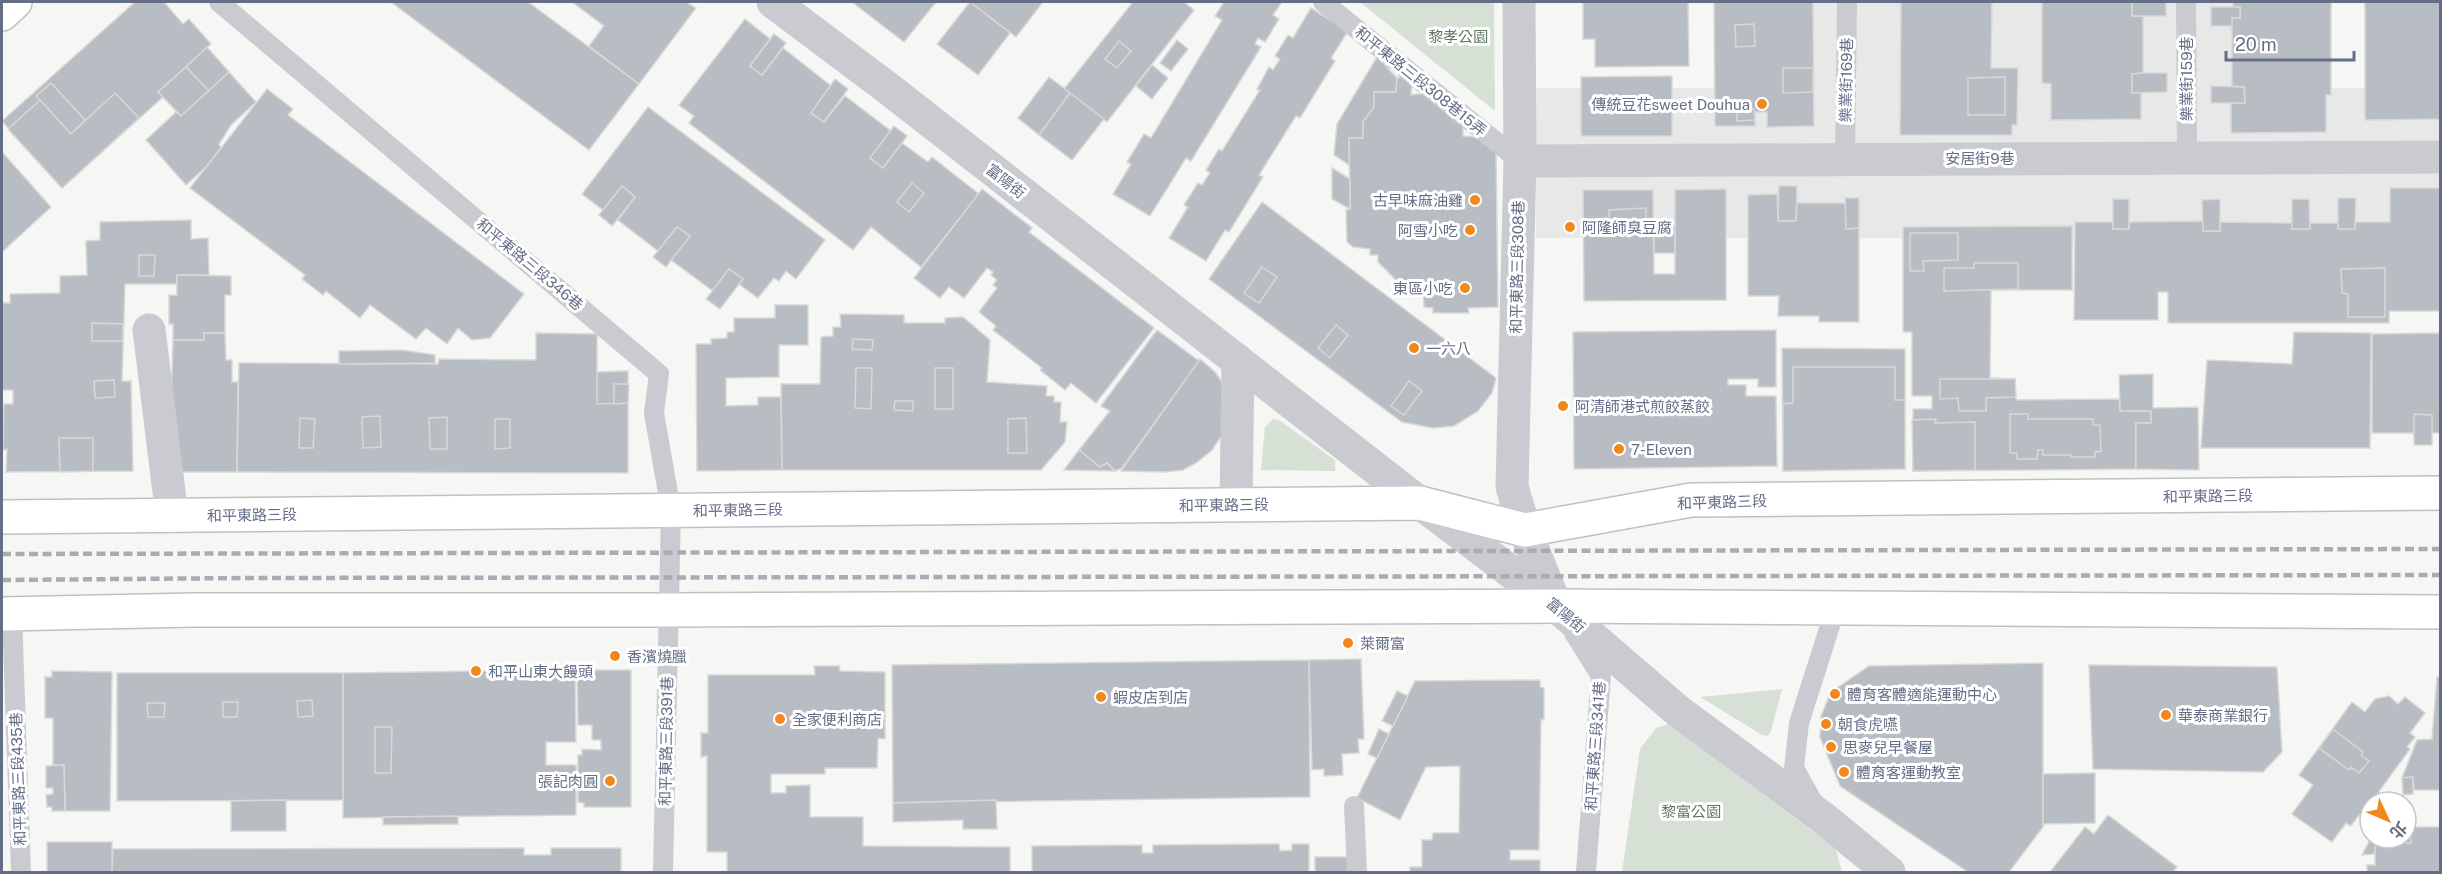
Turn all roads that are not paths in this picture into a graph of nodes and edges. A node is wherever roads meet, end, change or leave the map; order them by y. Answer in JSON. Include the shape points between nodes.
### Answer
{"nodes":[{"id":1,"x":15,"y":2,"type":"edge"},
{"id":2,"x":219,"y":2,"type":"edge"},
{"id":3,"x":773,"y":2,"type":"edge"},
{"id":4,"x":1323,"y":2,"type":"edge"},
{"id":5,"x":1519,"y":2,"type":"edge"},
{"id":6,"x":1847,"y":2,"type":"edge"},
{"id":7,"x":2186,"y":2,"type":"edge"},
{"id":8,"x":2,"y":14,"type":"edge"},
{"id":9,"x":2187,"y":157,"type":"junction"},
{"id":10,"x":2440,"y":157,"type":"edge"},
{"id":11,"x":1845,"y":159,"type":"junction"},
{"id":12,"x":1520,"y":160,"type":"junction"},
{"id":13,"x":149,"y":330,"type":"dead end"},
{"id":14,"x":1238,"y":361,"type":"junction"},
{"id":15,"x":2440,"y":494,"type":"edge"},
{"id":16,"x":1420,"y":504,"type":"junction"},
{"id":17,"x":1236,"y":505,"type":"junction"},
{"id":18,"x":671,"y":510,"type":"junction"},
{"id":19,"x":172,"y":516,"type":"junction"},
{"id":20,"x":2,"y":517,"type":"edge"},
{"id":21,"x":1525,"y":530,"type":"junction"},
{"id":22,"x":1556,"y":606,"type":"junction"},
{"id":23,"x":1836,"y":608,"type":"junction"},
{"id":24,"x":668,"y":610,"type":"junction"},
{"id":25,"x":2440,"y":612,"type":"edge"},
{"id":26,"x":7,"y":614,"type":"edge"},
{"id":27,"x":1354,"y":806,"type":"dead end"},
{"id":28,"x":1822,"y":817,"type":"junction"},
{"id":29,"x":21,"y":873,"type":"edge"},
{"id":30,"x":663,"y":873,"type":"edge"},
{"id":31,"x":1357,"y":873,"type":"edge"},
{"id":32,"x":1586,"y":873,"type":"edge"},
{"id":33,"x":1889,"y":873,"type":"edge"}],
"edges":[{"from":1,"to":8,"type":"main road"},
{"from":2,"to":18,"type":"lane","name":"和平東路三段346巷","via":[[660,374],[654,413]]},
{"from":3,"to":14,"type":"street","name":"富陽街"},
{"from":4,"to":12,"type":"lane","name":"和平東路三段308巷15弄"},
{"from":5,"to":12,"type":"street","name":"和平東路三段308巷"},
{"from":6,"to":11,"type":"lane","name":"樂業街169巷"},
{"from":7,"to":9,"type":"lane","name":"樂業街159巷"},
{"from":9,"to":10,"type":"street","name":"安居街9巷"},
{"from":9,"to":11,"type":"street","name":"安居街9巷"},
{"from":11,"to":12,"type":"street","name":"安居街9巷"},
{"from":12,"to":21,"type":"street","name":"和平東路三段308巷","via":[[1512,487]]},
{"from":13,"to":19,"type":"street"},
{"from":14,"to":16,"type":"street","name":"富陽街"},
{"from":14,"to":17,"type":"street"},
{"from":15,"to":21,"type":"main road","name":"和平東路三段","via":[[1691,500]]},
{"from":16,"to":17,"type":"main road","name":"和平東路三段"},
{"from":16,"to":21,"type":"main road","name":"和平東路三段"},
{"from":16,"to":22,"type":"street","name":"富陽街"},
{"from":17,"to":18,"type":"main road","name":"和平東路三段"},
{"from":18,"to":19,"type":"main road","name":"和平東路三段"},
{"from":18,"to":24,"type":"lane","name":"和平東路三段346巷"},
{"from":19,"to":20,"type":"main road","name":"和平東路三段"},
{"from":21,"to":22,"type":"street","name":"和平東路三段341巷"},
{"from":22,"to":23,"type":"main road"},
{"from":22,"to":24,"type":"main road"},
{"from":22,"to":28,"type":"street","name":"富陽街","via":[[1678,711]]},
{"from":22,"to":32,"type":"lane","name":"和平東路三段341巷","via":[[1601,676]]},
{"from":23,"to":25,"type":"main road"},
{"from":23,"to":28,"type":"lane","via":[[1799,723],[1794,768]]},
{"from":24,"to":26,"type":"main road"},
{"from":24,"to":30,"type":"lane","name":"和平東路三段391巷"},
{"from":26,"to":29,"type":"lane","name":"和平東路三段435巷"},
{"from":27,"to":31,"type":"lane"},
{"from":28,"to":33,"type":"street","name":"富陽街"}]}
